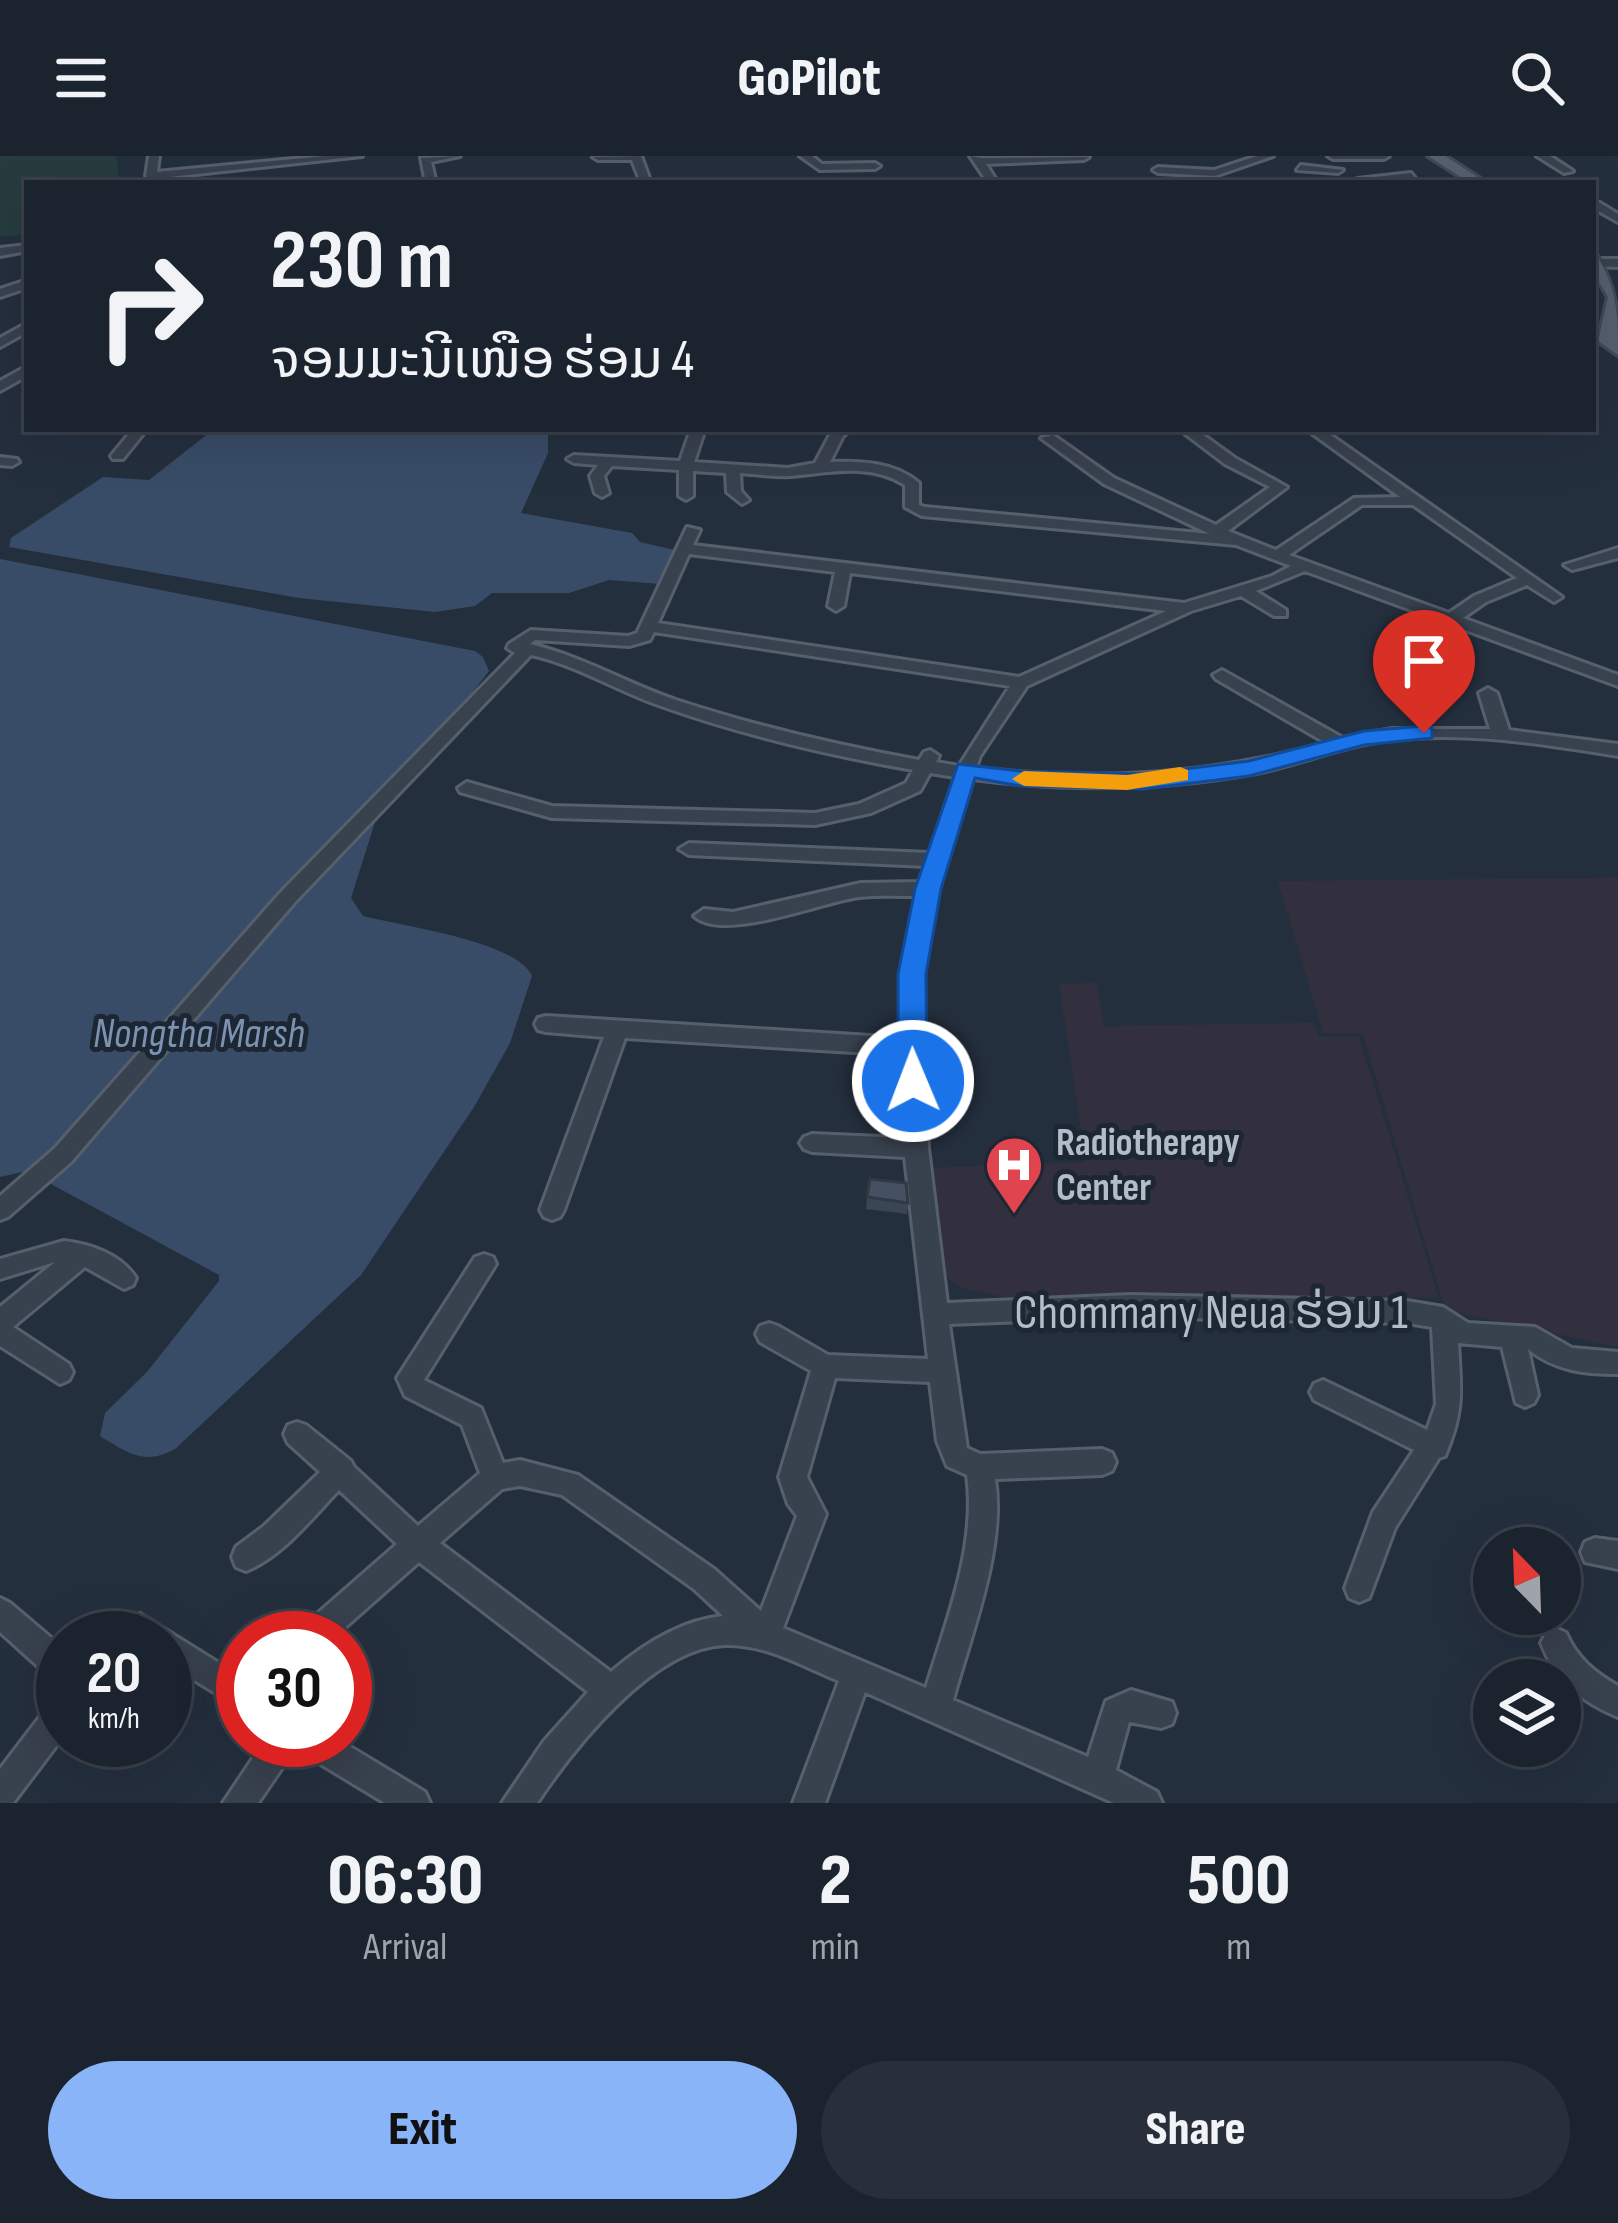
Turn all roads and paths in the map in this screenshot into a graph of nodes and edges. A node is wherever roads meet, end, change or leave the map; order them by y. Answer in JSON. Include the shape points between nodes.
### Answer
{"nodes":[{"id":1,"x":154,"y":156,"type":"edge"},
{"id":2,"x":357,"y":156,"type":"edge"},
{"id":3,"x":455,"y":156,"type":"edge"},
{"id":4,"x":805,"y":156,"type":"edge"},
{"id":5,"x":1178,"y":156,"type":"edge"},
{"id":6,"x":1268,"y":156,"type":"edge"},
{"id":7,"x":1332,"y":156,"type":"edge"},
{"id":8,"x":1384,"y":156,"type":"edge"},
{"id":9,"x":1435,"y":156,"type":"edge"},
{"id":10,"x":1445,"y":156,"type":"edge"},
{"id":11,"x":1542,"y":156,"type":"edge"},
{"id":12,"x":1084,"y":157,"type":"edge"},
{"id":13,"x":598,"y":158,"type":"edge"},
{"id":14,"x":977,"y":159,"type":"edge"},
{"id":15,"x":874,"y":161,"type":"edge"},
{"id":16,"x":1238,"y":167,"type":"junction"},
{"id":17,"x":1301,"y":168,"type":"dead end"},
{"id":18,"x":1158,"y":170,"type":"dead end"},
{"id":19,"x":1339,"y":170,"type":"junction"},
{"id":20,"x":1568,"y":171,"type":"dead end"},
{"id":21,"x":1197,"y":172,"type":"junction"},
{"id":22,"x":1411,"y":176,"type":"dead end"},
{"id":23,"x":1259,"y":177,"type":"dead end"},
{"id":24,"x":1217,"y":178,"type":"edge"},
{"id":25,"x":430,"y":180,"type":"edge"},
{"id":26,"x":645,"y":180,"type":"edge"},
{"id":27,"x":1355,"y":180,"type":"edge"},
{"id":28,"x":1376,"y":180,"type":"edge"},
{"id":29,"x":1475,"y":180,"type":"edge"},
{"id":30,"x":1485,"y":180,"type":"edge"},
{"id":31,"x":1602,"y":260,"type":"edge"},
{"id":32,"x":1618,"y":283,"type":"edge"},
{"id":33,"x":1607,"y":340,"type":"edge"},
{"id":34,"x":138,"y":432,"type":"edge"},
{"id":35,"x":697,"y":432,"type":"edge"},
{"id":36,"x":842,"y":432,"type":"edge"},
{"id":37,"x":1189,"y":432,"type":"edge"},
{"id":38,"x":1317,"y":432,"type":"edge"},
{"id":39,"x":1048,"y":438,"type":"dead end"},
{"id":40,"x":118,"y":456,"type":"dead end"},
{"id":41,"x":574,"y":459,"type":"dead end"},
{"id":42,"x":609,"y":460,"type":"junction"},
{"id":43,"x":686,"y":464,"type":"junction"},
{"id":44,"x":820,"y":466,"type":"junction"},
{"id":45,"x":734,"y":468,"type":"junction"},
{"id":46,"x":602,"y":493,"type":"dead end"},
{"id":47,"x":686,"y":496,"type":"dead end"},
{"id":48,"x":742,"y":500,"type":"dead end"},
{"id":49,"x":1418,"y":501,"type":"junction"},
{"id":50,"x":692,"y":530,"type":"dead end"},
{"id":51,"x":1219,"y":530,"type":"junction"},
{"id":52,"x":1238,"y":541,"type":"junction"},
{"id":53,"x":684,"y":550,"type":"junction"},
{"id":54,"x":1618,"y":554,"type":"edge"},
{"id":55,"x":1278,"y":555,"type":"junction"},
{"id":56,"x":1572,"y":565,"type":"dead end"},
{"id":57,"x":1304,"y":566,"type":"junction"},
{"id":58,"x":843,"y":571,"type":"junction"},
{"id":59,"x":1529,"y":579,"type":"junction"},
{"id":60,"x":1244,"y":591,"type":"junction"},
{"id":61,"x":1554,"y":597,"type":"dead end"},
{"id":62,"x":836,"y":606,"type":"dead end"},
{"id":63,"x":1185,"y":608,"type":"junction"},
{"id":64,"x":1280,"y":613,"type":"dead end"},
{"id":65,"x":1452,"y":619,"type":"junction"},
{"id":66,"x":652,"y":626,"type":"junction"},
{"id":67,"x":529,"y":649,"type":"junction"},
{"id":68,"x":1222,"y":675,"type":"dead end"},
{"id":69,"x":1618,"y":681,"type":"edge"},
{"id":70,"x":1021,"y":682,"type":"junction"},
{"id":71,"x":1488,"y":693,"type":"dead end"},
{"id":72,"x":1501,"y":734,"type":"junction"},
{"id":73,"x":1338,"y":743,"type":"junction"},
{"id":74,"x":1618,"y":751,"type":"edge"},
{"id":75,"x":929,"y":759,"type":"junction"},
{"id":76,"x":968,"y":763,"type":"junction"},
{"id":77,"x":467,"y":788,"type":"dead end"},
{"id":78,"x":689,"y":849,"type":"dead end"},
{"id":79,"x":939,"y":860,"type":"junction"},
{"id":80,"x":928,"y":889,"type":"junction"},
{"id":81,"x":704,"y":916,"type":"dead end"},
{"id":82,"x":546,"y":1024,"type":"dead end"},
{"id":83,"x":617,"y":1030,"type":"junction"},
{"id":84,"x":911,"y":1047,"type":"junction"},
{"id":85,"x":812,"y":1143,"type":"dead end"},
{"id":86,"x":916,"y":1148,"type":"junction"},
{"id":87,"x":0,"y":1210,"type":"edge"},
{"id":88,"x":552,"y":1210,"type":"dead end"},
{"id":89,"x":86,"y":1252,"type":"junction"},
{"id":90,"x":484,"y":1264,"type":"dead end"},
{"id":91,"x":0,"y":1269,"type":"edge"},
{"id":92,"x":124,"y":1278,"type":"dead end"},
{"id":93,"x":934,"y":1315,"type":"junction"},
{"id":94,"x":0,"y":1322,"type":"edge"},
{"id":95,"x":1444,"y":1322,"type":"junction"},
{"id":96,"x":0,"y":1332,"type":"edge"},
{"id":97,"x":769,"y":1334,"type":"dead end"},
{"id":98,"x":1513,"y":1336,"type":"junction"},
{"id":99,"x":1618,"y":1364,"type":"edge"},
{"id":100,"x":825,"y":1366,"type":"junction"},
{"id":101,"x":940,"y":1371,"type":"junction"},
{"id":102,"x":60,"y":1372,"type":"dead end"},
{"id":103,"x":1323,"y":1392,"type":"dead end"},
{"id":104,"x":1526,"y":1395,"type":"dead end"},
{"id":105,"x":296,"y":1434,"type":"dead end"},
{"id":106,"x":1435,"y":1447,"type":"junction"},
{"id":107,"x":1102,"y":1462,"type":"dead end"},
{"id":108,"x":979,"y":1467,"type":"junction"},
{"id":109,"x":340,"y":1470,"type":"junction"},
{"id":110,"x":495,"y":1477,"type":"junction"},
{"id":111,"x":417,"y":1543,"type":"junction"},
{"id":112,"x":246,"y":1557,"type":"dead end"},
{"id":113,"x":1359,"y":1588,"type":"dead end"},
{"id":114,"x":340,"y":1611,"type":"edge"},
{"id":115,"x":0,"y":1613,"type":"edge"},
{"id":116,"x":766,"y":1635,"type":"junction"},
{"id":117,"x":1556,"y":1643,"type":"dead end"},
{"id":118,"x":36,"y":1645,"type":"edge"},
{"id":119,"x":856,"y":1676,"type":"junction"},
{"id":120,"x":611,"y":1691,"type":"junction"},
{"id":121,"x":1618,"y":1702,"type":"edge"},
{"id":122,"x":936,"y":1707,"type":"junction"},
{"id":123,"x":1161,"y":1713,"type":"dead end"},
{"id":124,"x":36,"y":1747,"type":"edge"},
{"id":125,"x":265,"y":1767,"type":"edge"},
{"id":126,"x":355,"y":1767,"type":"edge"},
{"id":127,"x":1098,"y":1777,"type":"junction"},
{"id":128,"x":0,"y":1794,"type":"edge"},
{"id":129,"x":239,"y":1803,"type":"edge"},
{"id":130,"x":414,"y":1803,"type":"edge"},
{"id":131,"x":518,"y":1803,"type":"edge"},
{"id":132,"x":808,"y":1803,"type":"edge"},
{"id":133,"x":1146,"y":1803,"type":"edge"}],
"edges":[{"from":1,"to":2,"type":"street","via":[[151,176]]},
{"from":3,"to":25,"type":"street","via":[[425,160]]},
{"from":4,"to":15,"type":"street","via":[[820,167]]},
{"from":5,"to":21,"type":"street"},
{"from":6,"to":16,"type":"street"},
{"from":7,"to":8,"type":"street"},
{"from":7,"to":19,"type":"street"},
{"from":9,"to":29,"type":"main road"},
{"from":10,"to":30,"type":"main road"},
{"from":11,"to":20,"type":"street"},
{"from":12,"to":14,"type":"street"},
{"from":13,"to":26,"type":"street","via":[[636,157]]},
{"from":16,"to":23,"type":"street"},
{"from":16,"to":24,"type":"street"},
{"from":17,"to":19,"type":"street"},
{"from":18,"to":21,"type":"street"},
{"from":19,"to":27,"type":"street"},
{"from":21,"to":24,"type":"street"},
{"from":22,"to":28,"type":"street"},
{"from":31,"to":32,"type":"main road"},
{"from":31,"to":33,"type":"main road","via":[[1616,297]]},
{"from":34,"to":40,"type":"street"},
{"from":35,"to":43,"type":"street"},
{"from":36,"to":44,"type":"street"},
{"from":37,"to":51,"type":"street","via":[[1280,487]]},
{"from":38,"to":49,"type":"street"},
{"from":39,"to":51,"type":"street","via":[[1109,482]]},
{"from":41,"to":42,"type":"street"},
{"from":42,"to":43,"type":"street"},
{"from":42,"to":46,"type":"street","via":[[597,476]]},
{"from":43,"to":45,"type":"street"},
{"from":43,"to":47,"type":"street"},
{"from":44,"to":45,"type":"street"},
{"from":44,"to":52,"type":"street","via":[[906,477],[912,507],[922,511]]},
{"from":45,"to":48,"type":"street"},
{"from":49,"to":55,"type":"street","via":[[1359,501]]},
{"from":49,"to":59,"type":"street"},
{"from":50,"to":53,"type":"street"},
{"from":51,"to":52,"type":"street"},
{"from":52,"to":55,"type":"street"},
{"from":53,"to":58,"type":"street"},
{"from":53,"to":66,"type":"street"},
{"from":54,"to":56,"type":"street"},
{"from":55,"to":57,"type":"street"},
{"from":57,"to":60,"type":"street"},
{"from":57,"to":65,"type":"street"},
{"from":58,"to":62,"type":"street"},
{"from":58,"to":63,"type":"street"},
{"from":59,"to":61,"type":"street"},
{"from":59,"to":65,"type":"street"},
{"from":60,"to":63,"type":"street"},
{"from":60,"to":64,"type":"street"},
{"from":63,"to":70,"type":"street"},
{"from":65,"to":69,"type":"street"},
{"from":66,"to":67,"type":"street","via":[[629,641],[531,635],[515,648]]},
{"from":66,"to":70,"type":"street"},
{"from":67,"to":75,"type":"street","via":[[662,700],[813,744],[835,738]]},
{"from":67,"to":87,"type":"street","via":[[288,897],[63,1155]]},
{"from":68,"to":73,"type":"street"},
{"from":70,"to":76,"type":"street"},
{"from":71,"to":72,"type":"street"},
{"from":72,"to":73,"type":"street"},
{"from":72,"to":74,"type":"street"},
{"from":73,"to":76,"type":"street","via":[[1249,768],[1144,782],[1020,778]]},
{"from":75,"to":76,"type":"street"},
{"from":75,"to":77,"type":"street","via":[[913,787],[815,819],[552,812]]},
{"from":76,"to":79,"type":"street"},
{"from":78,"to":79,"type":"street"},
{"from":79,"to":80,"type":"street"},
{"from":80,"to":81,"type":"street","via":[[861,890],[721,921]]},
{"from":80,"to":84,"type":"street","via":[[912,974]]},
{"from":82,"to":83,"type":"street"},
{"from":83,"to":84,"type":"street"},
{"from":83,"to":88,"type":"street"},
{"from":84,"to":86,"type":"street"},
{"from":85,"to":86,"type":"street"},
{"from":86,"to":93,"type":"street"},
{"from":89,"to":91,"type":"street","via":[[62,1250]]},
{"from":89,"to":92,"type":"street"},
{"from":89,"to":94,"type":"street"},
{"from":90,"to":110,"type":"street","via":[[410,1378],[414,1388],[472,1418]]},
{"from":93,"to":95,"type":"street","name":"Chommany Neua ຮ່ອມ 1","via":[[1153,1307],[1407,1312]]},
{"from":93,"to":101,"type":"street"},
{"from":95,"to":98,"type":"street","name":"Chommany Neua ຮ່ອມ 1","via":[[1464,1334]]},
{"from":95,"to":106,"type":"street","via":[[1449,1404]]},
{"from":96,"to":102,"type":"street"},
{"from":97,"to":100,"type":"street"},
{"from":98,"to":99,"type":"street","name":"Chommany Neua ຮ່ອມ 1","via":[[1535,1338],[1559,1358]]},
{"from":98,"to":104,"type":"street"},
{"from":100,"to":101,"type":"street"},
{"from":100,"to":116,"type":"street","via":[[793,1477],[812,1514]]},
{"from":101,"to":108,"type":"street","via":[[950,1441],[957,1456]]},
{"from":103,"to":106,"type":"street"},
{"from":105,"to":109,"type":"street"},
{"from":106,"to":113,"type":"street","via":[[1383,1521]]},
{"from":107,"to":108,"type":"street"},
{"from":108,"to":122,"type":"street","via":[[979,1539]]},
{"from":109,"to":111,"type":"street"},
{"from":109,"to":112,"type":"street"},
{"from":110,"to":111,"type":"street"},
{"from":110,"to":116,"type":"street","via":[[520,1473],[568,1484],[704,1579]]},
{"from":111,"to":114,"type":"street"},
{"from":111,"to":120,"type":"street"},
{"from":115,"to":118,"type":"street"},
{"from":116,"to":119,"type":"street"},
{"from":116,"to":120,"type":"street","via":[[708,1633]]},
{"from":117,"to":121,"type":"street","via":[[1563,1664]]},
{"from":119,"to":122,"type":"street"},
{"from":119,"to":132,"type":"street"},
{"from":120,"to":131,"type":"street"},
{"from":122,"to":127,"type":"street"},
{"from":123,"to":127,"type":"street","via":[[1131,1705],[1117,1712]]},
{"from":124,"to":128,"type":"street"},
{"from":125,"to":129,"type":"street"},
{"from":126,"to":130,"type":"street"},
{"from":127,"to":133,"type":"street"}]}
